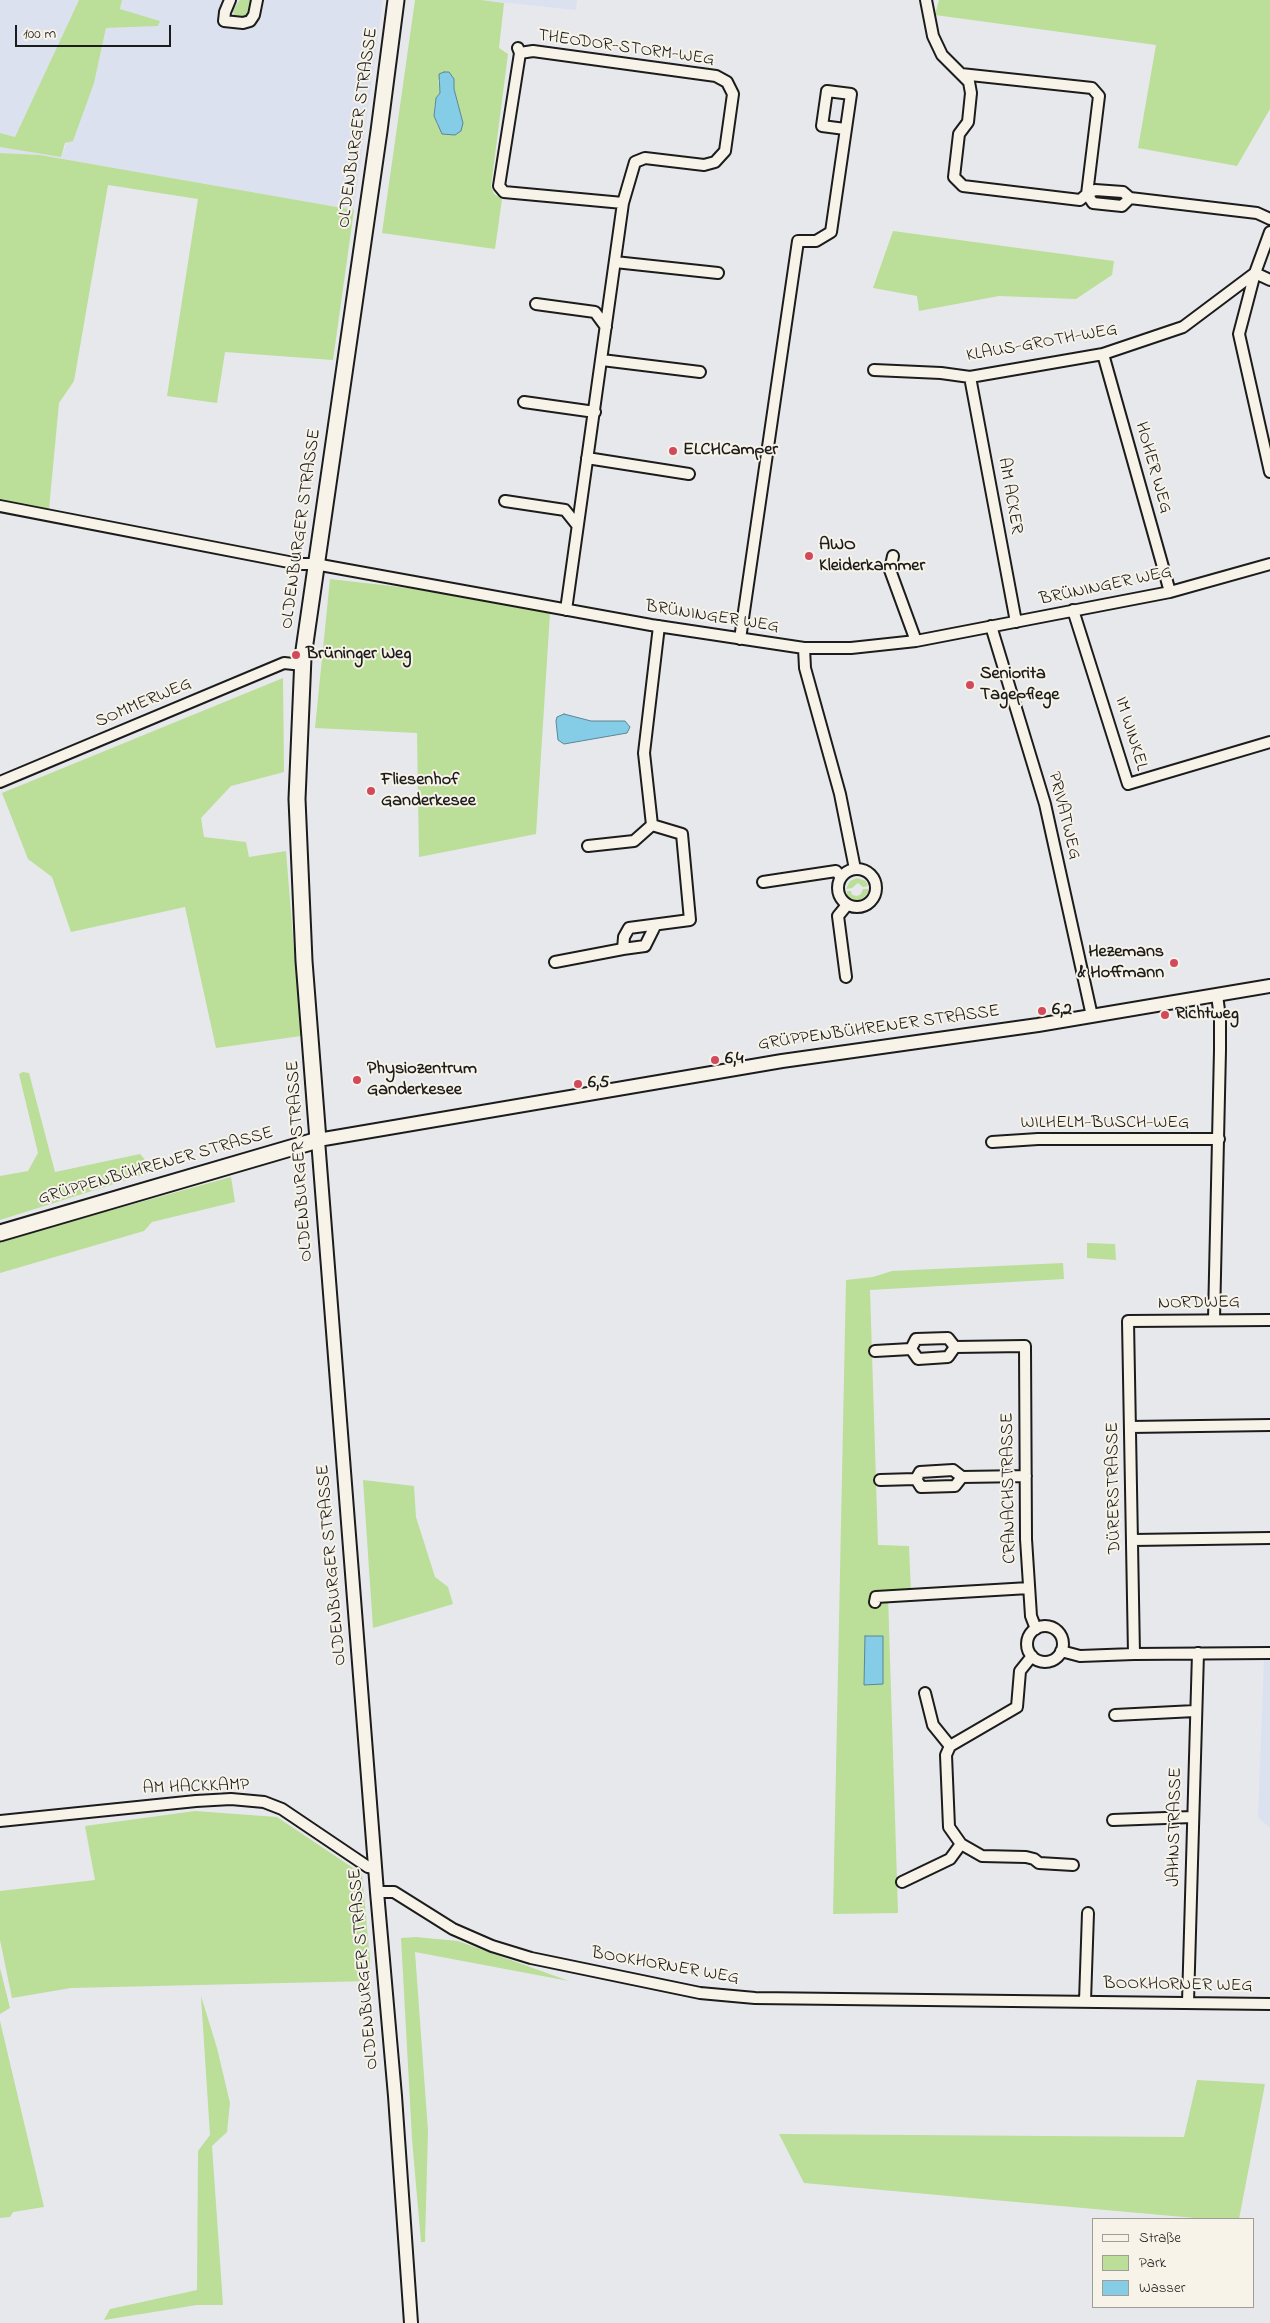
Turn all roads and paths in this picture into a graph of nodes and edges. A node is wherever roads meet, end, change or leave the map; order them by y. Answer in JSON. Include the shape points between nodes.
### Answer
{"nodes":[{"id":1,"x":230,"y":0,"type":"edge"},
{"id":2,"x":257,"y":0,"type":"edge"},
{"id":3,"x":396,"y":0,"type":"edge"},
{"id":4,"x":926,"y":0,"type":"edge"},
{"id":5,"x":961,"y":74,"type":"junction"},
{"id":6,"x":846,"y":129,"type":"dead end"},
{"id":7,"x":1087,"y":194,"type":"junction"},
{"id":8,"x":623,"y":202,"type":"junction"},
{"id":9,"x":1270,"y":218,"type":"edge"},
{"id":10,"x":1270,"y":232,"type":"edge"},
{"id":11,"x":615,"y":262,"type":"junction"},
{"id":12,"x":718,"y":273,"type":"dead end"},
{"id":13,"x":1255,"y":273,"type":"junction"},
{"id":14,"x":1270,"y":280,"type":"edge"},
{"id":15,"x":610,"y":301,"type":"junction"},
{"id":16,"x":536,"y":304,"type":"dead end"},
{"id":17,"x":595,"y":312,"type":"junction"},
{"id":18,"x":606,"y":327,"type":"junction"},
{"id":19,"x":1104,"y":354,"type":"junction"},
{"id":20,"x":602,"y":360,"type":"junction"},
{"id":21,"x":874,"y":370,"type":"dead end"},
{"id":22,"x":700,"y":372,"type":"dead end"},
{"id":23,"x":970,"y":376,"type":"junction"},
{"id":24,"x":524,"y":402,"type":"dead end"},
{"id":25,"x":595,"y":412,"type":"junction"},
{"id":26,"x":587,"y":458,"type":"junction"},
{"id":27,"x":1270,"y":472,"type":"edge"},
{"id":28,"x":689,"y":474,"type":"dead end"},
{"id":29,"x":580,"y":499,"type":"junction"},
{"id":30,"x":505,"y":501,"type":"dead end"},
{"id":31,"x":0,"y":506,"type":"edge"},
{"id":32,"x":565,"y":510,"type":"junction"},
{"id":33,"x":577,"y":525,"type":"junction"},
{"id":34,"x":893,"y":556,"type":"dead end"},
{"id":35,"x":315,"y":564,"type":"junction"},
{"id":36,"x":1270,"y":565,"type":"edge"},
{"id":37,"x":1170,"y":592,"type":"junction"},
{"id":38,"x":566,"y":610,"type":"junction"},
{"id":39,"x":1073,"y":610,"type":"junction"},
{"id":40,"x":1016,"y":622,"type":"junction"},
{"id":41,"x":659,"y":626,"type":"junction"},
{"id":42,"x":991,"y":626,"type":"junction"},
{"id":43,"x":740,"y":639,"type":"junction"},
{"id":44,"x":916,"y":641,"type":"junction"},
{"id":45,"x":804,"y":648,"type":"junction"},
{"id":46,"x":303,"y":665,"type":"junction"},
{"id":47,"x":1270,"y":742,"type":"edge"},
{"id":48,"x":0,"y":782,"type":"edge"},
{"id":49,"x":652,"y":825,"type":"junction"},
{"id":50,"x":588,"y":846,"type":"dead end"},
{"id":51,"x":855,"y":869,"type":"junction"},
{"id":52,"x":841,"y":877,"type":"junction"},
{"id":53,"x":763,"y":882,"type":"dead end"},
{"id":54,"x":846,"y":905,"type":"junction"},
{"id":55,"x":654,"y":926,"type":"junction"},
{"id":56,"x":623,"y":949,"type":"junction"},
{"id":57,"x":556,"y":962,"type":"dead end"},
{"id":58,"x":846,"y":977,"type":"dead end"},
{"id":59,"x":1270,"y":986,"type":"edge"},
{"id":60,"x":1217,"y":995,"type":"junction"},
{"id":61,"x":1092,"y":1016,"type":"junction"},
{"id":62,"x":1220,"y":1139,"type":"junction"},
{"id":63,"x":318,"y":1140,"type":"junction"},
{"id":64,"x":992,"y":1142,"type":"dead end"},
{"id":65,"x":0,"y":1232,"type":"edge"},
{"id":66,"x":1214,"y":1319,"type":"junction"},
{"id":67,"x":1270,"y":1320,"type":"edge"},
{"id":68,"x":1128,"y":1321,"type":"joint"},
{"id":69,"x":955,"y":1347,"type":"junction"},
{"id":70,"x":910,"y":1349,"type":"junction"},
{"id":71,"x":875,"y":1351,"type":"dead end"},
{"id":72,"x":1270,"y":1425,"type":"edge"},
{"id":73,"x":1130,"y":1427,"type":"junction"},
{"id":74,"x":1026,"y":1476,"type":"junction"},
{"id":75,"x":962,"y":1477,"type":"junction"},
{"id":76,"x":916,"y":1479,"type":"junction"},
{"id":77,"x":880,"y":1480,"type":"dead end"},
{"id":78,"x":1270,"y":1538,"type":"edge"},
{"id":79,"x":1133,"y":1540,"type":"junction"},
{"id":80,"x":1029,"y":1588,"type":"junction"},
{"id":81,"x":875,"y":1602,"type":"dead end"},
{"id":82,"x":1036,"y":1629,"type":"junction"},
{"id":83,"x":1062,"y":1651,"type":"junction"},
{"id":84,"x":1270,"y":1652,"type":"edge"},
{"id":85,"x":1198,"y":1653,"type":"junction"},
{"id":86,"x":1134,"y":1654,"type":"junction"},
{"id":87,"x":1032,"y":1656,"type":"junction"},
{"id":88,"x":925,"y":1693,"type":"dead end"},
{"id":89,"x":1195,"y":1710,"type":"junction"},
{"id":90,"x":1116,"y":1715,"type":"dead end"},
{"id":91,"x":950,"y":1746,"type":"junction"},
{"id":92,"x":1192,"y":1817,"type":"junction"},
{"id":93,"x":1113,"y":1820,"type":"dead end"},
{"id":94,"x":0,"y":1821,"type":"edge"},
{"id":95,"x":961,"y":1844,"type":"junction"},
{"id":96,"x":1073,"y":1865,"type":"dead end"},
{"id":97,"x":375,"y":1868,"type":"junction"},
{"id":98,"x":902,"y":1882,"type":"dead end"},
{"id":99,"x":377,"y":1892,"type":"junction"},
{"id":100,"x":1088,"y":1913,"type":"dead end"},
{"id":101,"x":1085,"y":2001,"type":"junction"},
{"id":102,"x":1188,"y":2002,"type":"junction"},
{"id":103,"x":1270,"y":2004,"type":"edge"},
{"id":104,"x":411,"y":2323,"type":"edge"}],
"edges":[{"from":1,"to":2,"type":"street","via":[[224,21],[243,23],[254,15]]},
{"from":3,"to":35,"type":"main road","name":"OLDENBURGER STRASSE"},
{"from":4,"to":5,"type":"street","via":[[933,36],[942,55]]},
{"from":5,"to":7,"type":"street","via":[[1092,88],[1099,96]]},
{"from":5,"to":7,"type":"street","via":[[969,82],[971,93],[968,122],[959,134],[954,177],[964,186],[1080,200]]},
{"from":6,"to":43,"type":"street","via":[[831,232],[816,241],[798,241]]},
{"from":7,"to":9,"type":"street","via":[[1093,204],[1122,206],[1130,198],[1257,213]]},
{"from":8,"to":8,"type":"street","name":"THEODOR-STORM-WEG","via":[[635,162],[645,158],[704,165],[715,162],[725,151],[733,94],[727,82],[716,76],[519,50],[500,186],[504,192]]},
{"from":8,"to":11,"type":"street","name":"THEODOR-STORM-WEG"},
{"from":10,"to":13,"type":"street"},
{"from":11,"to":12,"type":"street"},
{"from":11,"to":15,"type":"street","name":"THEODOR-STORM-WEG"},
{"from":13,"to":14,"type":"street"},
{"from":13,"to":19,"type":"street","name":"KLAUS-GROTH-WEG","via":[[1183,327]]},
{"from":13,"to":27,"type":"street","via":[[1239,334]]},
{"from":15,"to":17,"type":"street"},
{"from":15,"to":18,"type":"street","name":"THEODOR-STORM-WEG"},
{"from":16,"to":17,"type":"street"},
{"from":17,"to":18,"type":"street"},
{"from":18,"to":20,"type":"street","name":"THEODOR-STORM-WEG"},
{"from":19,"to":23,"type":"street","name":"KLAUS-GROTH-WEG"},
{"from":19,"to":37,"type":"street","name":"HOHER WEG"},
{"from":20,"to":22,"type":"street"},
{"from":20,"to":25,"type":"street","name":"THEODOR-STORM-WEG"},
{"from":21,"to":23,"type":"street","name":"KLAUS-GROTH-WEG"},
{"from":23,"to":40,"type":"street","name":"AM ACKER"},
{"from":24,"to":25,"type":"street"},
{"from":25,"to":26,"type":"street","name":"THEODOR-STORM-WEG"},
{"from":26,"to":28,"type":"street"},
{"from":26,"to":29,"type":"street","name":"THEODOR-STORM-WEG"},
{"from":29,"to":32,"type":"street"},
{"from":29,"to":33,"type":"street","name":"THEODOR-STORM-WEG"},
{"from":30,"to":32,"type":"street"},
{"from":31,"to":35,"type":"street","name":"BRÜNINGER WEG","via":[[298,564]]},
{"from":32,"to":33,"type":"street"},
{"from":33,"to":38,"type":"street","name":"THEODOR-STORM-WEG"},
{"from":34,"to":44,"type":"street","via":[[890,570]]},
{"from":35,"to":38,"type":"street","name":"BRÜNINGER WEG"},
{"from":35,"to":46,"type":"main road","name":"OLDENBURGER STRASSE"},
{"from":36,"to":37,"type":"street","name":"BRÜNINGER WEG"},
{"from":37,"to":39,"type":"street","name":"BRÜNINGER WEG"},
{"from":38,"to":41,"type":"street","name":"BRÜNINGER WEG"},
{"from":39,"to":40,"type":"street","name":"BRÜNINGER WEG"},
{"from":39,"to":47,"type":"street","name":"IM WINKEL","via":[[1128,784]]},
{"from":40,"to":42,"type":"street","name":"BRÜNINGER WEG"},
{"from":41,"to":43,"type":"street","name":"BRÜNINGER WEG"},
{"from":41,"to":49,"type":"street","via":[[644,753]]},
{"from":42,"to":44,"type":"street","name":"BRÜNINGER WEG"},
{"from":42,"to":61,"type":"street","name":"PRIVATWEG","via":[[1045,804]]},
{"from":43,"to":45,"type":"street","name":"BRÜNINGER WEG"},
{"from":44,"to":45,"type":"street","name":"BRÜNINGER WEG","via":[[851,648]]},
{"from":45,"to":51,"type":"street","via":[[806,668],[840,794]]},
{"from":46,"to":48,"type":"street","name":"SOMMERWEG","via":[[284,663]]},
{"from":46,"to":63,"type":"main road","name":"OLDENBURGER STRASSE","via":[[297,799],[304,961]]},
{"from":49,"to":50,"type":"street","via":[[634,841]]},
{"from":49,"to":55,"type":"street","via":[[682,834],[690,920]]},
{"from":51,"to":52,"type":"street"},
{"from":51,"to":54,"type":"street","via":[[872,875],[876,893],[870,904],[864,907]]},
{"from":52,"to":53,"type":"street","via":[[836,871]]},
{"from":52,"to":54,"type":"street","via":[[838,891]]},
{"from":54,"to":58,"type":"street","via":[[838,916]]},
{"from":55,"to":56,"type":"street","via":[[645,946]]},
{"from":55,"to":56,"type":"street","via":[[629,928]]},
{"from":56,"to":57,"type":"street"},
{"from":59,"to":60,"type":"street","name":"GRÜPPENBÜHRENER STRASSE"},
{"from":60,"to":61,"type":"street","name":"GRÜPPENBÜHRENER STRASSE"},
{"from":60,"to":62,"type":"street","via":[[1220,1018]]},
{"from":61,"to":63,"type":"street","name":"GRÜPPENBÜHRENER STRASSE","via":[[791,1060]]},
{"from":62,"to":64,"type":"street","name":"WILHELM-BUSCH-WEG"},
{"from":62,"to":66,"type":"street"},
{"from":63,"to":65,"type":"main road","name":"GRÜPPENBÜHRENER STRASSE"},
{"from":63,"to":97,"type":"street","name":"OLDENBURGER STRASSE"},
{"from":66,"to":67,"type":"street","name":"NORDWEG"},
{"from":66,"to":68,"type":"street","name":"NORDWEG"},
{"from":68,"to":73,"type":"street","name":"DÜRERSTRASSE"},
{"from":69,"to":70,"type":"street","via":[[948,1338],[916,1339]]},
{"from":69,"to":70,"type":"street","via":[[948,1357],[918,1359]]},
{"from":69,"to":74,"type":"street","name":"CRANACHSTRASSE","via":[[1025,1346]]},
{"from":70,"to":71,"type":"street"},
{"from":72,"to":73,"type":"street"},
{"from":73,"to":79,"type":"street","name":"DÜRERSTRASSE"},
{"from":74,"to":75,"type":"street"},
{"from":74,"to":80,"type":"street","name":"CRANACHSTRASSE"},
{"from":75,"to":76,"type":"street","via":[[953,1470],[920,1472]]},
{"from":75,"to":76,"type":"street","via":[[955,1486],[921,1488]]},
{"from":76,"to":77,"type":"street"},
{"from":78,"to":79,"type":"street"},
{"from":79,"to":86,"type":"street","name":"DÜRERSTRASSE"},
{"from":80,"to":81,"type":"street","via":[[883,1596],[876,1597]]},
{"from":80,"to":82,"type":"street","name":"CRANACHSTRASSE","via":[[1031,1616]]},
{"from":82,"to":83,"type":"street","via":[[1054,1629],[1062,1639]]},
{"from":82,"to":87,"type":"street","via":[[1028,1638],[1028,1651]]},
{"from":83,"to":86,"type":"street","via":[[1080,1656]]},
{"from":83,"to":87,"type":"street","via":[[1051,1661],[1040,1662]]},
{"from":84,"to":85,"type":"street"},
{"from":85,"to":86,"type":"street"},
{"from":85,"to":89,"type":"street","name":"JAHNSTRASSE"},
{"from":87,"to":91,"type":"street","via":[[1020,1672],[1017,1706]]},
{"from":88,"to":91,"type":"street","via":[[933,1725]]},
{"from":89,"to":90,"type":"street"},
{"from":89,"to":92,"type":"street","name":"JAHNSTRASSE"},
{"from":91,"to":95,"type":"street","via":[[946,1755],[949,1827]]},
{"from":92,"to":93,"type":"street"},
{"from":92,"to":102,"type":"street","name":"JAHNSTRASSE"},
{"from":94,"to":97,"type":"street","name":"AM HACKKAMP","via":[[196,1801],[264,1802],[282,1809],[368,1867]]},
{"from":95,"to":96,"type":"street","via":[[982,1856],[1026,1857],[1039,1863]]},
{"from":95,"to":98,"type":"street","via":[[950,1859]]},
{"from":97,"to":99,"type":"street","name":"OLDENBURGER STRASSE"},
{"from":99,"to":101,"type":"street","name":"BOOKHORNER WEG","via":[[394,1892],[453,1929],[516,1953],[700,1992],[755,1998]]},
{"from":99,"to":104,"type":"street","name":"OLDENBURGER STRASSE"},
{"from":100,"to":101,"type":"street","name":"BOOKHORNER WEG"},
{"from":101,"to":102,"type":"street","name":"BOOKHORNER WEG"},
{"from":102,"to":103,"type":"street","name":"BOOKHORNER WEG"}]}
